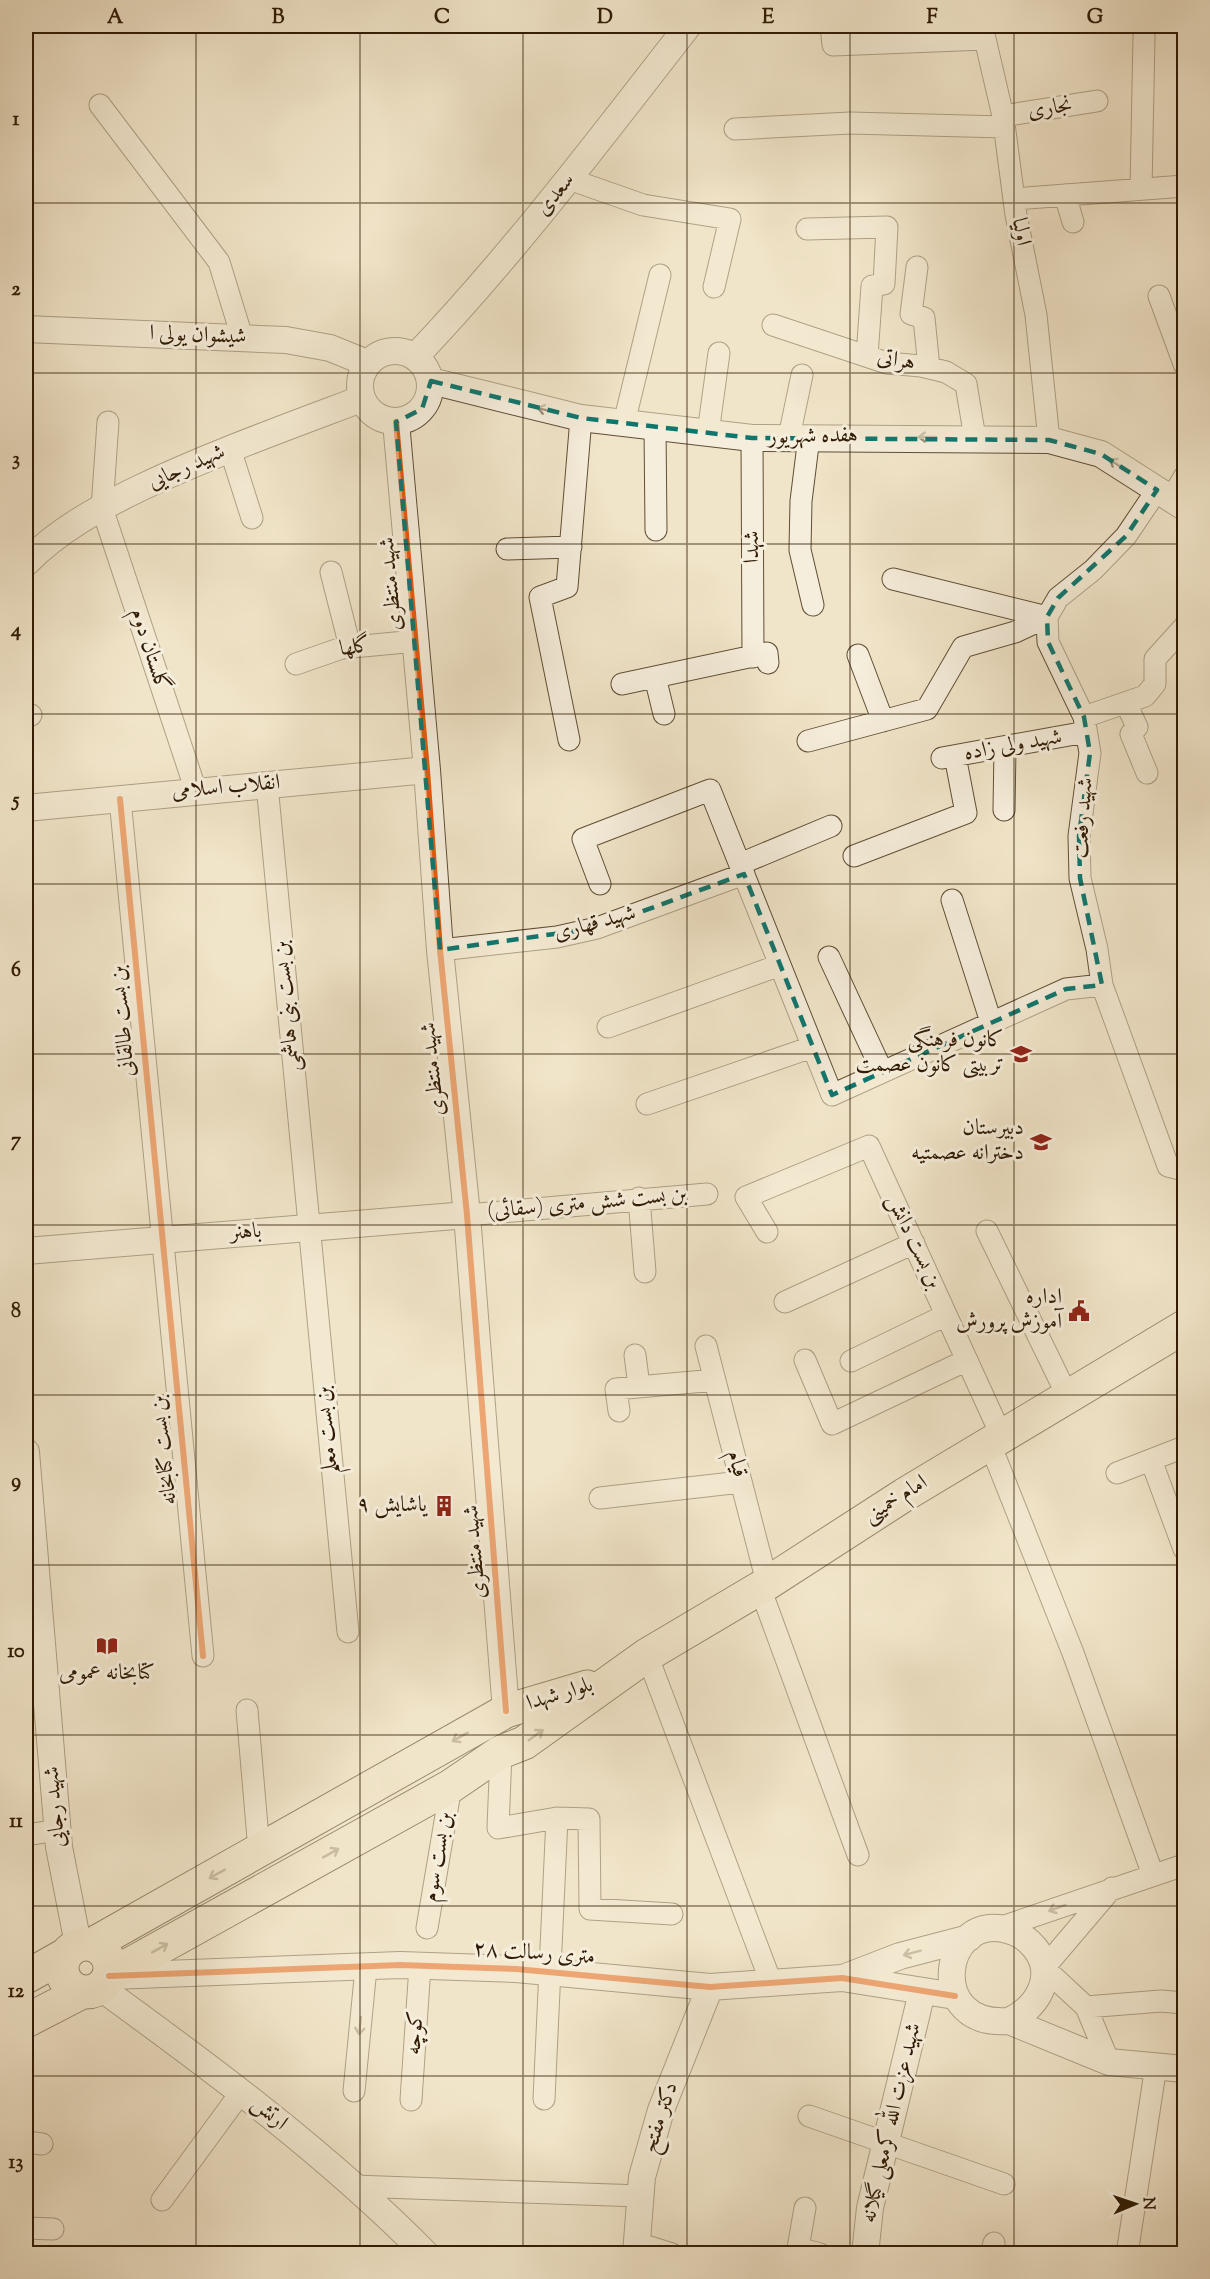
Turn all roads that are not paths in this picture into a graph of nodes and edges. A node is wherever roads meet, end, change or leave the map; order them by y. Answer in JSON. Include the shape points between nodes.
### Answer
{"nodes":[{"id":1,"x":688,"y":26,"type":"edge"},
{"id":2,"x":831,"y":26,"type":"edge"},
{"id":3,"x":983,"y":32,"type":"edge"},
{"id":4,"x":1144,"y":36,"type":"dead end"},
{"id":5,"x":1097,"y":101,"type":"dead end"},
{"id":6,"x":100,"y":105,"type":"dead end"},
{"id":7,"x":1003,"y":122,"type":"junction"},
{"id":8,"x":735,"y":129,"type":"dead end"},
{"id":9,"x":569,"y":178,"type":"junction"},
{"id":10,"x":1185,"y":186,"type":"edge"},
{"id":11,"x":1141,"y":189,"type":"junction"},
{"id":12,"x":1065,"y":195,"type":"junction"},
{"id":13,"x":1014,"y":199,"type":"junction"},
{"id":14,"x":1073,"y":222,"type":"dead end"},
{"id":15,"x":807,"y":229,"type":"dead end"},
{"id":16,"x":916,"y":267,"type":"dead end"},
{"id":17,"x":660,"y":275,"type":"dead end"},
{"id":18,"x":714,"y":287,"type":"dead end"},
{"id":19,"x":1159,"y":296,"type":"dead end"},
{"id":20,"x":773,"y":325,"type":"dead end"},
{"id":21,"x":26,"y":330,"type":"edge"},
{"id":22,"x":242,"y":337,"type":"junction"},
{"id":23,"x":719,"y":353,"type":"dead end"},
{"id":24,"x":867,"y":356,"type":"junction"},
{"id":25,"x":415,"y":357,"type":"junction"},
{"id":26,"x":367,"y":363,"type":"junction"},
{"id":27,"x":1185,"y":364,"type":"edge"},
{"id":28,"x":929,"y":368,"type":"junction"},
{"id":29,"x":802,"y":375,"type":"dead end"},
{"id":30,"x":430,"y":381,"type":"junction"},
{"id":31,"x":362,"y":399,"type":"junction"},
{"id":32,"x":581,"y":418,"type":"junction"},
{"id":33,"x":108,"y":422,"type":"dead end"},
{"id":34,"x":396,"y":422,"type":"junction"},
{"id":35,"x":624,"y":423,"type":"junction"},
{"id":36,"x":655,"y":427,"type":"junction"},
{"id":37,"x":708,"y":433,"type":"junction"},
{"id":38,"x":799,"y":437,"type":"junction"},
{"id":39,"x":752,"y":438,"type":"junction"},
{"id":40,"x":975,"y":438,"type":"junction"},
{"id":41,"x":1049,"y":440,"type":"junction"},
{"id":42,"x":230,"y":449,"type":"junction"},
{"id":43,"x":1185,"y":477,"type":"edge"},
{"id":44,"x":1171,"y":498,"type":"edge"},
{"id":45,"x":102,"y":508,"type":"junction"},
{"id":46,"x":252,"y":518,"type":"dead end"},
{"id":47,"x":656,"y":530,"type":"dead end"},
{"id":48,"x":571,"y":547,"type":"junction"},
{"id":49,"x":507,"y":549,"type":"dead end"},
{"id":50,"x":26,"y":562,"type":"edge"},
{"id":51,"x":331,"y":572,"type":"dead end"},
{"id":52,"x":893,"y":579,"type":"dead end"},
{"id":53,"x":813,"y":605,"type":"dead end"},
{"id":54,"x":1047,"y":617,"type":"junction"},
{"id":55,"x":1185,"y":627,"type":"edge"},
{"id":56,"x":416,"y":641,"type":"junction"},
{"id":57,"x":350,"y":647,"type":"junction"},
{"id":58,"x":858,"y":655,"type":"dead end"},
{"id":59,"x":296,"y":664,"type":"dead end"},
{"id":60,"x":655,"y":677,"type":"junction"},
{"id":61,"x":622,"y":684,"type":"dead end"},
{"id":62,"x":1126,"y":703,"type":"junction"},
{"id":63,"x":664,"y":714,"type":"dead end"},
{"id":64,"x":883,"y":721,"type":"junction"},
{"id":65,"x":1085,"y":725,"type":"junction"},
{"id":66,"x":569,"y":740,"type":"dead end"},
{"id":67,"x":808,"y":741,"type":"dead end"},
{"id":68,"x":1005,"y":748,"type":"junction"},
{"id":69,"x":427,"y":770,"type":"junction"},
{"id":70,"x":1147,"y":773,"type":"dead end"},
{"id":71,"x":267,"y":784,"type":"junction"},
{"id":72,"x":196,"y":791,"type":"junction"},
{"id":73,"x":120,"y":799,"type":"junction"},
{"id":74,"x":26,"y":808,"type":"edge"},
{"id":75,"x":1004,"y":810,"type":"dead end"},
{"id":76,"x":831,"y":825,"type":"dead end"},
{"id":77,"x":854,"y":856,"type":"dead end"},
{"id":78,"x":742,"y":869,"type":"junction"},
{"id":79,"x":600,"y":884,"type":"dead end"},
{"id":80,"x":952,"y":900,"type":"dead end"},
{"id":81,"x":440,"y":950,"type":"junction"},
{"id":82,"x":829,"y":957,"type":"dead end"},
{"id":83,"x":780,"y":965,"type":"junction"},
{"id":84,"x":1102,"y":985,"type":"junction"},
{"id":85,"x":991,"y":1022,"type":"junction"},
{"id":86,"x":608,"y":1027,"type":"dead end"},
{"id":87,"x":812,"y":1047,"type":"junction"},
{"id":88,"x":882,"y":1071,"type":"junction"},
{"id":89,"x":647,"y":1104,"type":"dead end"},
{"id":90,"x":1185,"y":1170,"type":"edge"},
{"id":91,"x":707,"y":1194,"type":"dead end"},
{"id":92,"x":639,"y":1198,"type":"junction"},
{"id":93,"x":467,"y":1215,"type":"junction"},
{"id":94,"x":309,"y":1228,"type":"junction"},
{"id":95,"x":987,"y":1231,"type":"dead end"},
{"id":96,"x":767,"y":1232,"type":"dead end"},
{"id":97,"x":163,"y":1240,"type":"junction"},
{"id":98,"x":914,"y":1243,"type":"junction"},
{"id":99,"x":26,"y":1251,"type":"edge"},
{"id":100,"x":645,"y":1272,"type":"dead end"},
{"id":101,"x":785,"y":1302,"type":"dead end"},
{"id":102,"x":946,"y":1314,"type":"junction"},
{"id":103,"x":1185,"y":1327,"type":"edge"},
{"id":104,"x":706,"y":1346,"type":"dead end"},
{"id":105,"x":635,"y":1355,"type":"dead end"},
{"id":106,"x":805,"y":1360,"type":"dead end"},
{"id":107,"x":967,"y":1360,"type":"junction"},
{"id":108,"x":851,"y":1361,"type":"dead end"},
{"id":109,"x":715,"y":1380,"type":"junction"},
{"id":110,"x":639,"y":1386,"type":"junction"},
{"id":111,"x":1068,"y":1397,"type":"junction"},
{"id":112,"x":619,"y":1411,"type":"dead end"},
{"id":113,"x":996,"y":1440,"type":"junction"},
{"id":114,"x":1185,"y":1447,"type":"edge"},
{"id":115,"x":26,"y":1452,"type":"edge"},
{"id":116,"x":1151,"y":1460,"type":"junction"},
{"id":117,"x":1117,"y":1473,"type":"dead end"},
{"id":118,"x":741,"y":1482,"type":"junction"},
{"id":119,"x":600,"y":1498,"type":"dead end"},
{"id":120,"x":1185,"y":1549,"type":"edge"},
{"id":121,"x":763,"y":1585,"type":"junction"},
{"id":122,"x":348,"y":1632,"type":"dead end"},
{"id":123,"x":647,"y":1655,"type":"junction"},
{"id":124,"x":203,"y":1656,"type":"dead end"},
{"id":125,"x":612,"y":1679,"type":"junction"},
{"id":126,"x":247,"y":1710,"type":"dead end"},
{"id":127,"x":506,"y":1711,"type":"junction"},
{"id":128,"x":501,"y":1752,"type":"junction"},
{"id":129,"x":451,"y":1786,"type":"junction"},
{"id":130,"x":557,"y":1818,"type":"junction"},
{"id":131,"x":58,"y":1830,"type":"junction"},
{"id":132,"x":26,"y":1835,"type":"edge"},
{"id":133,"x":259,"y":1850,"type":"junction"},
{"id":134,"x":858,"y":1855,"type":"dead end"},
{"id":135,"x":1185,"y":1865,"type":"edge"},
{"id":136,"x":1153,"y":1875,"type":"junction"},
{"id":137,"x":1112,"y":1888,"type":"junction"},
{"id":138,"x":672,"y":1914,"type":"dead end"},
{"id":139,"x":427,"y":1928,"type":"dead end"},
{"id":140,"x":999,"y":1928,"type":"junction"},
{"id":141,"x":969,"y":1938,"type":"junction"},
{"id":142,"x":79,"y":1948,"type":"junction"},
{"id":143,"x":410,"y":1965,"type":"junction"},
{"id":144,"x":366,"y":1968,"type":"junction"},
{"id":145,"x":1044,"y":1968,"type":"junction"},
{"id":146,"x":550,"y":1972,"type":"junction"},
{"id":147,"x":28,"y":1973,"type":"edge"},
{"id":148,"x":842,"y":1978,"type":"junction"},
{"id":149,"x":97,"y":1985,"type":"junction"},
{"id":150,"x":772,"y":1985,"type":"junction"},
{"id":151,"x":710,"y":1987,"type":"junction"},
{"id":152,"x":922,"y":1992,"type":"junction"},
{"id":153,"x":955,"y":1996,"type":"junction"},
{"id":154,"x":1185,"y":2003,"type":"edge"},
{"id":155,"x":1086,"y":2007,"type":"junction"},
{"id":156,"x":26,"y":2021,"type":"edge"},
{"id":157,"x":1009,"y":2021,"type":"junction"},
{"id":158,"x":1109,"y":2062,"type":"junction"},
{"id":159,"x":1156,"y":2066,"type":"junction"},
{"id":160,"x":1185,"y":2069,"type":"edge"},
{"id":161,"x":242,"y":2091,"type":"junction"},
{"id":162,"x":354,"y":2091,"type":"dead end"},
{"id":163,"x":544,"y":2099,"type":"dead end"},
{"id":164,"x":411,"y":2100,"type":"dead end"},
{"id":165,"x":809,"y":2116,"type":"dead end"},
{"id":166,"x":887,"y":2143,"type":"junction"},
{"id":167,"x":1004,"y":2184,"type":"dead end"},
{"id":168,"x":353,"y":2186,"type":"junction"},
{"id":169,"x":641,"y":2196,"type":"junction"},
{"id":170,"x":162,"y":2200,"type":"dead end"},
{"id":171,"x":805,"y":2208,"type":"dead end"},
{"id":172,"x":26,"y":2228,"type":"edge"},
{"id":173,"x":53,"y":2229,"type":"dead end"},
{"id":174,"x":637,"y":2248,"type":"edge"},
{"id":175,"x":869,"y":2252,"type":"edge"},
{"id":176,"x":426,"y":2253,"type":"edge"},
{"id":177,"x":672,"y":2253,"type":"edge"},
{"id":178,"x":820,"y":2253,"type":"edge"},
{"id":179,"x":1127,"y":2253,"type":"edge"}],
"edges":[{"from":1,"to":9,"type":"street","name":"سعدی"},
{"from":2,"to":3,"type":"street","via":[[833,45]]},
{"from":3,"to":7,"type":"street","name":"اولیا"},
{"from":4,"to":11,"type":"street"},
{"from":5,"to":7,"type":"street","name":"نجاری"},
{"from":6,"to":22,"type":"street","via":[[219,262]]},
{"from":7,"to":8,"type":"street","name":"نجاری"},
{"from":7,"to":13,"type":"street","name":"اولیا"},
{"from":9,"to":18,"type":"street","via":[[643,205],[730,219]]},
{"from":9,"to":25,"type":"street","name":"سعدی","via":[[470,300]]},
{"from":10,"to":11,"type":"street"},
{"from":11,"to":12,"type":"street"},
{"from":12,"to":13,"type":"street"},
{"from":12,"to":14,"type":"street"},
{"from":13,"to":41,"type":"street","name":"اولیا","via":[[1036,315]]},
{"from":15,"to":24,"type":"street","via":[[887,227],[895,238],[884,284],[872,286]]},
{"from":16,"to":28,"type":"street","via":[[911,314],[924,318]]},
{"from":17,"to":35,"type":"street"},
{"from":19,"to":27,"type":"street"},
{"from":20,"to":24,"type":"street","name":"هراتی"},
{"from":21,"to":22,"type":"street","name":"شیشوان یولی ا"},
{"from":22,"to":26,"type":"street","name":"شیشوان یولی ا","via":[[330,348]]},
{"from":23,"to":37,"type":"street"},
{"from":24,"to":28,"type":"street","name":"هراتی","via":[[887,363]]},
{"from":25,"to":26,"type":"street","via":[[401,351],[386,352]]},
{"from":25,"to":30,"type":"street","via":[[425,367]]},
{"from":26,"to":31,"type":"street","via":[[359,384]]},
{"from":28,"to":40,"type":"street","name":"هراتی","via":[[946,372],[966,384]]},
{"from":29,"to":38,"type":"street"},
{"from":32,"to":30,"type":"street","name":"هفده شهریور","one_way":true},
{"from":30,"to":34,"type":"street","via":[[429,398],[422,410],[411,419]]},
{"from":31,"to":34,"type":"street","via":[[369,411],[382,420]]},
{"from":31,"to":42,"type":"street","name":"شهید رجایی"},
{"from":32,"to":35,"type":"street","name":"هفده شهریور"},
{"from":32,"to":48,"type":"street"},
{"from":33,"to":45,"type":"street"},
{"from":34,"to":56,"type":"street","name":"شهید منتظری"},
{"from":35,"to":36,"type":"street","name":"هفده شهریور"},
{"from":36,"to":37,"type":"street","name":"هفده شهریور"},
{"from":36,"to":47,"type":"street"},
{"from":37,"to":39,"type":"street","name":"هفده شهریور"},
{"from":38,"to":39,"type":"street","name":"هفده شهریور"},
{"from":40,"to":38,"type":"street","name":"هفده شهریور","one_way":true},
{"from":38,"to":53,"type":"street","via":[[800,550]]},
{"from":39,"to":60,"type":"street","name":"شهدا","via":[[761,660]]},
{"from":40,"to":41,"type":"street","name":"هفده شهریور"},
{"from":44,"to":41,"type":"street","name":"هفده شهریور","one_way":true,"via":[[1101,454]]},
{"from":42,"to":45,"type":"street","name":"شهید رجایی"},
{"from":42,"to":46,"type":"street"},
{"from":43,"to":44,"type":"street"},
{"from":44,"to":54,"type":"street","via":[[1058,598]]},
{"from":45,"to":50,"type":"street","name":"شهید رجایی","via":[[47,543]]},
{"from":45,"to":72,"type":"street","name":"گلستان دوم"},
{"from":48,"to":49,"type":"street"},
{"from":48,"to":66,"type":"street","via":[[567,587],[540,597]]},
{"from":51,"to":57,"type":"street"},
{"from":52,"to":54,"type":"street"},
{"from":54,"to":64,"type":"street","via":[[1015,632],[963,646],[927,709]]},
{"from":54,"to":65,"type":"street","name":"شهید رفعت","via":[[1048,642]]},
{"from":55,"to":62,"type":"street","name":"شهید ولی زاده","via":[[1155,659],[1155,684],[1145,696]]},
{"from":56,"to":57,"type":"street","name":"گلها"},
{"from":56,"to":69,"type":"street","name":"شهید منتظری"},
{"from":57,"to":59,"type":"street","name":"گلها"},
{"from":58,"to":64,"type":"street"},
{"from":60,"to":61,"type":"street"},
{"from":60,"to":63,"type":"street"},
{"from":62,"to":65,"type":"street","name":"شهید ولی زاده"},
{"from":62,"to":70,"type":"street","via":[[1137,727],[1131,734]]},
{"from":64,"to":67,"type":"street"},
{"from":65,"to":68,"type":"street","name":"شهید ولی زاده"},
{"from":65,"to":84,"type":"street","name":"شهید رفعت","via":[[1090,753],[1079,836],[1080,878]]},
{"from":68,"to":75,"type":"street"},
{"from":68,"to":77,"type":"street","name":"شهید ولی زاده","via":[[948,758],[966,813]]},
{"from":69,"to":71,"type":"street","name":"انقلاب اسلامی"},
{"from":69,"to":81,"type":"street","name":"شهید منتظری"},
{"from":71,"to":72,"type":"street","name":"انقلاب اسلامی"},
{"from":71,"to":94,"type":"street","name":"بن بست بنی هاشمی"},
{"from":72,"to":73,"type":"street","name":"انقلاب اسلامی"},
{"from":73,"to":74,"type":"street","name":"انقلاب اسلامی"},
{"from":73,"to":97,"type":"street","name":"بن بست طالقانی"},
{"from":76,"to":78,"type":"street","name":"شهید قهاری"},
{"from":78,"to":79,"type":"street","via":[[710,790],[583,839]]},
{"from":78,"to":81,"type":"street","name":"شهید قهاری","via":[[597,928],[557,937]]},
{"from":78,"to":83,"type":"street"},
{"from":80,"to":85,"type":"street"},
{"from":81,"to":93,"type":"street","name":"شهید منتظری"},
{"from":82,"to":88,"type":"street"},
{"from":83,"to":86,"type":"street"},
{"from":83,"to":87,"type":"street"},
{"from":84,"to":85,"type":"street","via":[[1066,989]]},
{"from":84,"to":90,"type":"street","name":"شهید رفعت","via":[[1168,1166]]},
{"from":85,"to":88,"type":"street"},
{"from":87,"to":88,"type":"street","via":[[832,1095]]},
{"from":87,"to":89,"type":"street"},
{"from":91,"to":92,"type":"street","name":"بن بست شش متری (سقائی)"},
{"from":92,"to":93,"type":"street","name":"بن بست شش متری (سقائی)"},
{"from":92,"to":100,"type":"street"},
{"from":93,"to":94,"type":"street","name":"باهنر"},
{"from":93,"to":127,"type":"street","name":"شهید منتظری"},
{"from":94,"to":97,"type":"street","name":"باهنر"},
{"from":94,"to":122,"type":"street","name":"بن بست معلم"},
{"from":95,"to":111,"type":"street"},
{"from":96,"to":98,"type":"street","name":"بن بست دانش","via":[[746,1197],[869,1146]]},
{"from":97,"to":99,"type":"street","name":"باهنر"},
{"from":97,"to":124,"type":"street","name":"بن بست کتابخانه"},
{"from":98,"to":101,"type":"street"},
{"from":98,"to":102,"type":"street","name":"بن بست دانش"},
{"from":102,"to":107,"type":"street","name":"بن بست دانش"},
{"from":102,"to":108,"type":"street"},
{"from":103,"to":111,"type":"main road","name":"امام خمینی"},
{"from":104,"to":109,"type":"street","name":"قیام"},
{"from":105,"to":110,"type":"street"},
{"from":106,"to":107,"type":"street","via":[[832,1424]]},
{"from":107,"to":113,"type":"street","name":"بن بست دانش"},
{"from":109,"to":110,"type":"street"},
{"from":109,"to":118,"type":"street","name":"قیام"},
{"from":110,"to":112,"type":"street","via":[[616,1389]]},
{"from":111,"to":113,"type":"main road","name":"امام خمینی"},
{"from":113,"to":121,"type":"main road","name":"امام خمینی"},
{"from":113,"to":136,"type":"street","name":"بن بست دانش"},
{"from":114,"to":116,"type":"street"},
{"from":115,"to":131,"type":"street","name":"شهید رجایی"},
{"from":116,"to":117,"type":"street"},
{"from":116,"to":120,"type":"street"},
{"from":118,"to":119,"type":"street"},
{"from":118,"to":121,"type":"street","name":"قیام"},
{"from":121,"to":123,"type":"main road","name":"امام خمینی"},
{"from":121,"to":134,"type":"street","name":"قیام"},
{"from":123,"to":125,"type":"main road","name":"امام خمینی"},
{"from":123,"to":150,"type":"street"},
{"from":125,"to":127,"type":"main road","name":"بلوار شهدا"},
{"from":128,"to":125,"type":"main road","name":"بلوار شهدا","one_way":true,"via":[[525,1743]]},
{"from":126,"to":133,"type":"street"},
{"from":127,"to":133,"type":"main road","name":"بلوار شهدا","one_way":true},
{"from":128,"to":129,"type":"main road","name":"بلوار شهدا"},
{"from":128,"to":130,"type":"street","via":[[498,1827]]},
{"from":129,"to":139,"type":"street","name":"بن بست سوم"},
{"from":149,"to":129,"type":"main road","name":"بلوار شهدا","one_way":true},
{"from":130,"to":138,"type":"street","via":[[589,1819],[590,1909]]},
{"from":130,"to":146,"type":"street"},
{"from":131,"to":132,"type":"street"},
{"from":131,"to":142,"type":"street","name":"شهید رجایی"},
{"from":133,"to":142,"type":"main road","name":"بلوار شهدا","one_way":true},
{"from":135,"to":136,"type":"street"},
{"from":136,"to":137,"type":"street"},
{"from":137,"to":140,"type":"street","one_way":true},
{"from":137,"to":145,"type":"street"},
{"from":140,"to":141,"type":"street"},
{"from":140,"to":145,"type":"street","via":[[1028,1940]]},
{"from":141,"to":148,"type":"street","name":"۲۸ متری رسالت","one_way":true,"via":[[900,1956]]},
{"from":141,"to":153,"type":"street","via":[[952,1965]]},
{"from":142,"to":147,"type":"main road","name":"بلوار شهدا"},
{"from":142,"to":149,"type":"main road","via":[[100,1948],[110,1960]]},
{"from":142,"to":149,"type":"main road","via":[[62,1971],[64,1979],[69,1986]]},
{"from":143,"to":144,"type":"street","name":"۲۸ متری رسالت"},
{"from":143,"to":146,"type":"street","name":"۲۸ متری رسالت"},
{"from":143,"to":164,"type":"street","name":"کوچه"},
{"from":144,"to":149,"type":"street","name":"۲۸ متری رسالت"},
{"from":144,"to":162,"type":"street","one_way":true},
{"from":145,"to":155,"type":"street"},
{"from":145,"to":157,"type":"street","via":[[1037,2001],[1024,2014]]},
{"from":146,"to":151,"type":"street","name":"۲۸ متری رسالت"},
{"from":146,"to":163,"type":"street"},
{"from":148,"to":150,"type":"street","name":"۲۸ متری رسالت"},
{"from":148,"to":152,"type":"street","name":"۲۸ متری رسالت"},
{"from":149,"to":156,"type":"main road","name":"بلوار شهدا"},
{"from":149,"to":161,"type":"street","name":"ارتش"},
{"from":150,"to":151,"type":"street","name":"۲۸ متری رسالت"},
{"from":151,"to":169,"type":"street","name":"دکتر مفتح","via":[[661,2110],[642,2177]]},
{"from":152,"to":153,"type":"street","name":"۲۸ متری رسالت"},
{"from":152,"to":166,"type":"street","name":"شهید عزت الله کرمعلی گیلانه"},
{"from":153,"to":157,"type":"street","via":[[977,2018],[993,2023]]},
{"from":154,"to":155,"type":"street"},
{"from":155,"to":158,"type":"street"},
{"from":157,"to":158,"type":"street"},
{"from":158,"to":159,"type":"street"},
{"from":159,"to":160,"type":"street"},
{"from":159,"to":179,"type":"street"},
{"from":161,"to":168,"type":"street","name":"ارتش"},
{"from":161,"to":170,"type":"street"},
{"from":165,"to":166,"type":"street"},
{"from":166,"to":167,"type":"street"},
{"from":166,"to":175,"type":"street","name":"شهید عزت الله کرمعلی گیلانه","via":[[870,2208]]},
{"from":168,"to":169,"type":"street"},
{"from":168,"to":176,"type":"street","name":"ارتش"},
{"from":169,"to":174,"type":"street","name":"دکتر مفتح"},
{"from":171,"to":178,"type":"street","via":[[798,2248]]},
{"from":172,"to":173,"type":"street"},
{"from":174,"to":177,"type":"street"}]}
